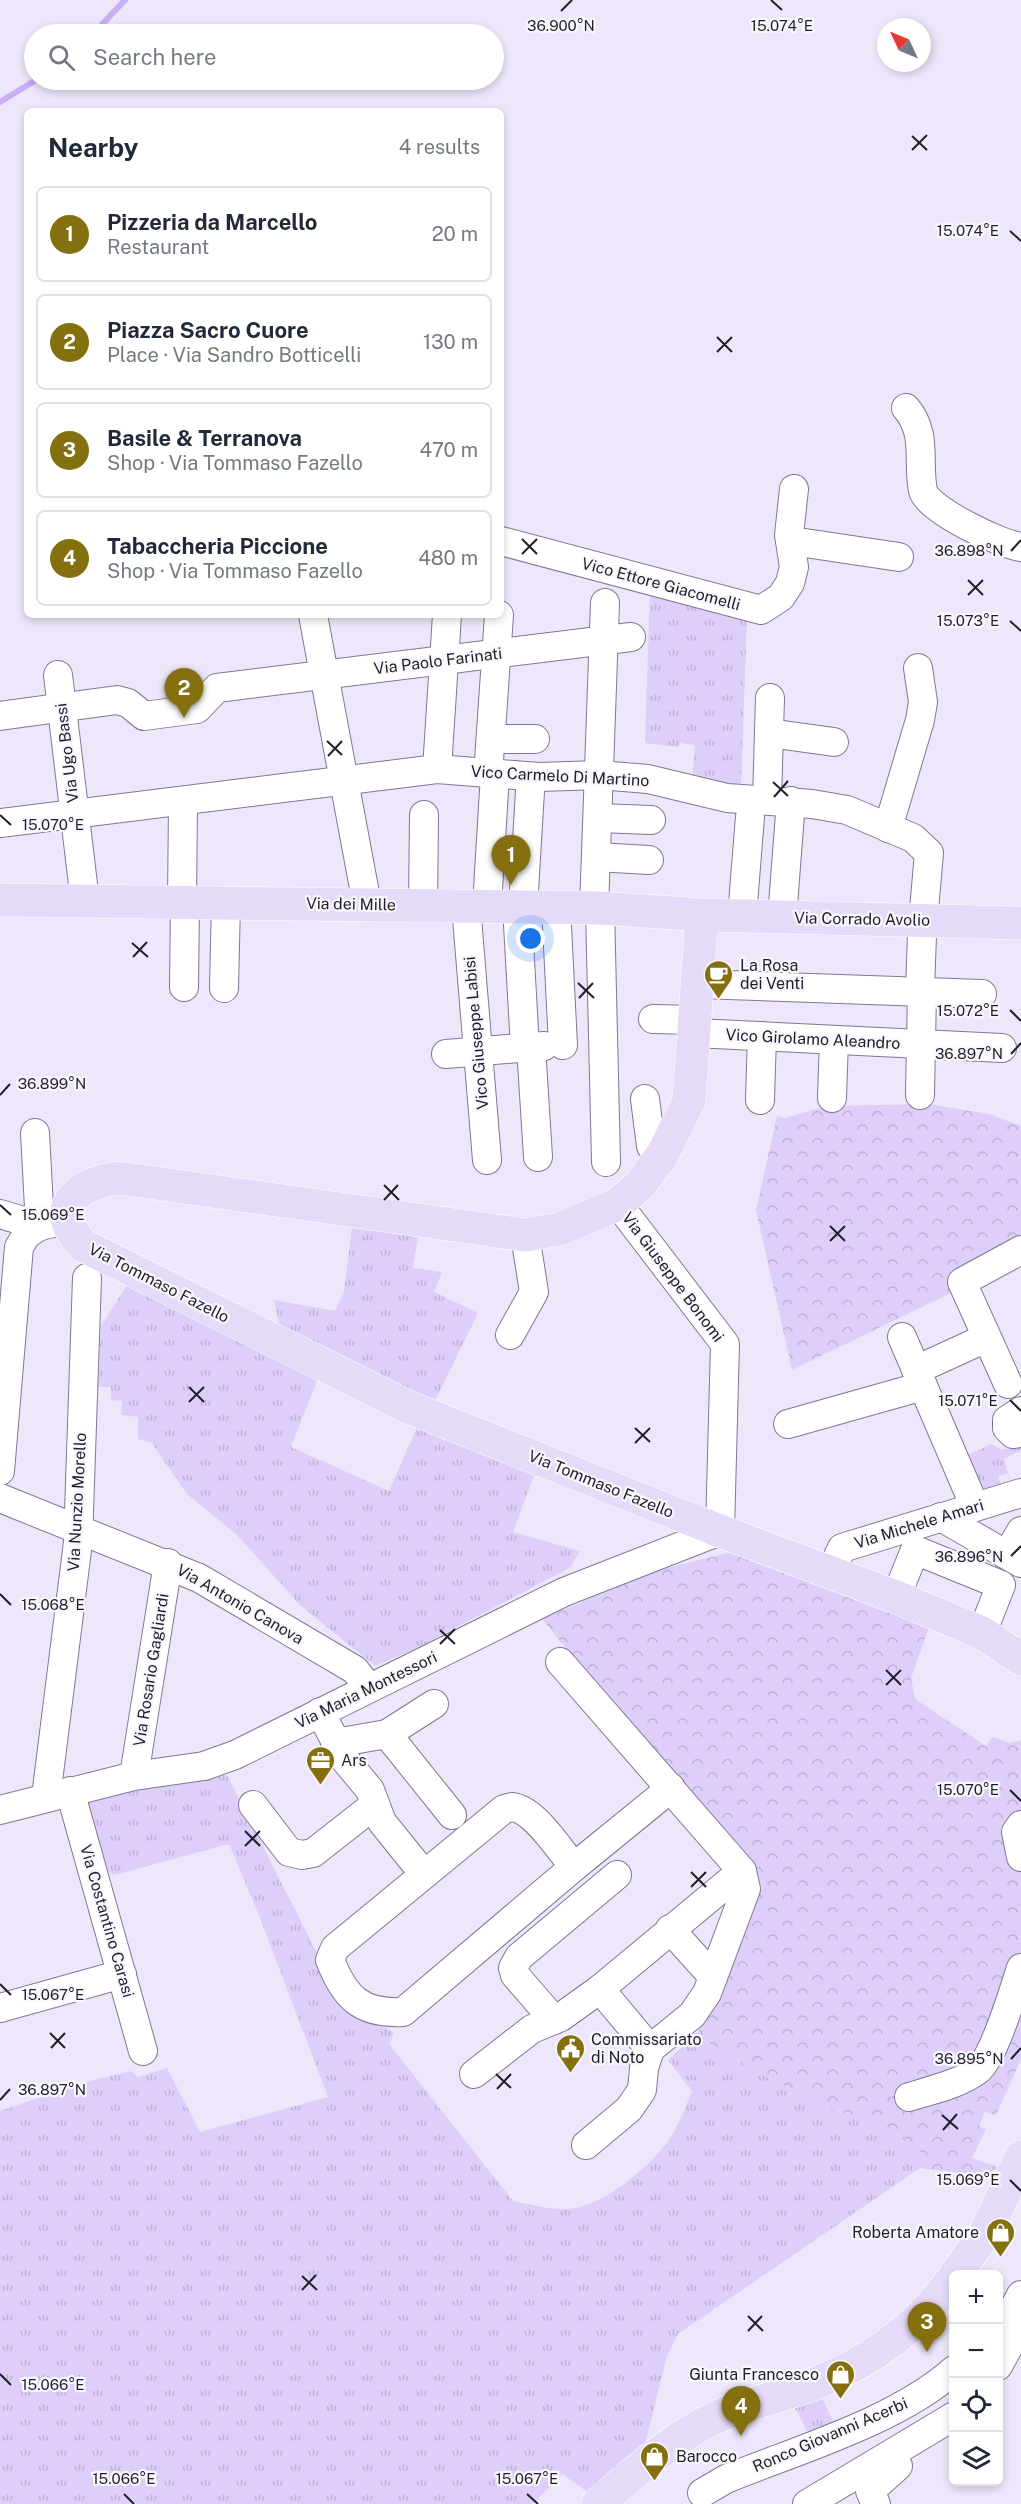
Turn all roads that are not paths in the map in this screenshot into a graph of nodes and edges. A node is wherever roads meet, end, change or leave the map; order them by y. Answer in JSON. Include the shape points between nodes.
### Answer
{"nodes":[{"id":1,"x":906,"y":408,"type":"dead end"},
{"id":2,"x":794,"y":489,"type":"dead end"},
{"id":3,"x":504,"y":542,"type":"edge"},
{"id":4,"x":792,"y":547,"type":"junction"},
{"id":5,"x":1021,"y":547,"type":"edge"},
{"id":6,"x":900,"y":556,"type":"dead end"},
{"id":7,"x":605,"y":603,"type":"dead end"},
{"id":8,"x":314,"y":618,"type":"edge"},
{"id":9,"x":447,"y":618,"type":"edge"},
{"id":10,"x":499,"y":618,"type":"edge"},
{"id":11,"x":617,"y":639,"type":"junction"},
{"id":12,"x":496,"y":654,"type":"junction"},
{"id":13,"x":445,"y":660,"type":"junction"},
{"id":14,"x":918,"y":668,"type":"dead end"},
{"id":15,"x":58,"y":675,"type":"dead end"},
{"id":16,"x":324,"y":675,"type":"junction"},
{"id":17,"x":770,"y":698,"type":"dead end"},
{"id":18,"x":62,"y":708,"type":"junction"},
{"id":19,"x":0,"y":716,"type":"edge"},
{"id":20,"x":769,"y":734,"type":"junction"},
{"id":21,"x":491,"y":739,"type":"junction"},
{"id":22,"x":535,"y":739,"type":"dead end"},
{"id":23,"x":834,"y":742,"type":"dead end"},
{"id":24,"x":437,"y":769,"type":"junction"},
{"id":25,"x":599,"y":775,"type":"junction"},
{"id":26,"x":344,"y":781,"type":"junction"},
{"id":27,"x":491,"y":783,"type":"junction"},
{"id":28,"x":531,"y":791,"type":"dead end"},
{"id":29,"x":183,"y":802,"type":"junction"},
{"id":30,"x":769,"y":806,"type":"junction"},
{"id":31,"x":74,"y":814,"type":"junction"},
{"id":32,"x":424,"y":815,"type":"dead end"},
{"id":33,"x":598,"y":818,"type":"junction"},
{"id":34,"x":651,"y":820,"type":"dead end"},
{"id":35,"x":0,"y":824,"type":"edge"},
{"id":36,"x":888,"y":828,"type":"junction"},
{"id":37,"x":596,"y":857,"type":"junction"},
{"id":38,"x":650,"y":860,"type":"dead end"},
{"id":39,"x":0,"y":900,"type":"edge"},
{"id":40,"x":85,"y":901,"type":"junction"},
{"id":41,"x":184,"y":902,"type":"junction"},
{"id":42,"x":226,"y":903,"type":"junction"},
{"id":43,"x":367,"y":904,"type":"junction"},
{"id":44,"x":423,"y":905,"type":"junction"},
{"id":45,"x":498,"y":906,"type":"junction"},
{"id":46,"x":556,"y":907,"type":"junction"},
{"id":47,"x":597,"y":908,"type":"junction"},
{"id":48,"x":702,"y":915,"type":"junction"},
{"id":49,"x":742,"y":916,"type":"junction"},
{"id":50,"x":782,"y":918,"type":"junction"},
{"id":51,"x":1021,"y":923,"type":"edge"},
{"id":52,"x":922,"y":928,"type":"junction"},
{"id":53,"x":698,"y":984,"type":"junction"},
{"id":54,"x":184,"y":987,"type":"dead end"},
{"id":55,"x":224,"y":988,"type":"dead end"},
{"id":56,"x":921,"y":991,"type":"junction"},
{"id":57,"x":982,"y":994,"type":"dead end"},
{"id":58,"x":653,"y":1019,"type":"dead end"},
{"id":59,"x":696,"y":1026,"type":"junction"},
{"id":60,"x":762,"y":1036,"type":"junction"},
{"id":61,"x":834,"y":1040,"type":"junction"},
{"id":62,"x":920,"y":1046,"type":"junction"},
{"id":63,"x":528,"y":1048,"type":"junction"},
{"id":64,"x":1002,"y":1048,"type":"dead end"},
{"id":65,"x":478,"y":1051,"type":"junction"},
{"id":66,"x":446,"y":1054,"type":"dead end"},
{"id":67,"x":920,"y":1095,"type":"dead end"},
{"id":68,"x":832,"y":1098,"type":"dead end"},
{"id":69,"x":645,"y":1099,"type":"dead end"},
{"id":70,"x":760,"y":1100,"type":"dead end"},
{"id":71,"x":35,"y":1133,"type":"dead end"},
{"id":72,"x":651,"y":1146,"type":"dead end"},
{"id":73,"x":538,"y":1157,"type":"dead end"},
{"id":74,"x":487,"y":1160,"type":"dead end"},
{"id":75,"x":606,"y":1162,"type":"dead end"},
{"id":76,"x":618,"y":1204,"type":"junction"},
{"id":77,"x":0,"y":1214,"type":"edge"},
{"id":78,"x":53,"y":1223,"type":"junction"},
{"id":79,"x":525,"y":1235,"type":"junction"},
{"id":80,"x":1021,"y":1250,"type":"edge"},
{"id":81,"x":87,"y":1278,"type":"dead end"},
{"id":82,"x":510,"y":1335,"type":"dead end"},
{"id":83,"x":902,"y":1337,"type":"dead end"},
{"id":84,"x":986,"y":1338,"type":"junction"},
{"id":85,"x":920,"y":1378,"type":"junction"},
{"id":86,"x":1008,"y":1384,"type":"dead end"},
{"id":87,"x":1021,"y":1411,"type":"edge"},
{"id":88,"x":788,"y":1424,"type":"dead end"},
{"id":89,"x":1021,"y":1433,"type":"edge"},
{"id":90,"x":0,"y":1471,"type":"edge"},
{"id":91,"x":1021,"y":1493,"type":"edge"},
{"id":92,"x":0,"y":1498,"type":"edge"},
{"id":93,"x":975,"y":1507,"type":"junction"},
{"id":94,"x":941,"y":1517,"type":"junction"},
{"id":95,"x":79,"y":1528,"type":"junction"},
{"id":96,"x":720,"y":1531,"type":"junction"},
{"id":97,"x":1021,"y":1531,"type":"edge"},
{"id":98,"x":1014,"y":1559,"type":"edge"},
{"id":99,"x":168,"y":1563,"type":"junction"},
{"id":100,"x":831,"y":1571,"type":"junction"},
{"id":101,"x":896,"y":1597,"type":"junction"},
{"id":102,"x":982,"y":1633,"type":"junction"},
{"id":103,"x":1021,"y":1659,"type":"edge"},
{"id":104,"x":560,"y":1662,"type":"dead end"},
{"id":105,"x":369,"y":1688,"type":"junction"},
{"id":106,"x":434,"y":1704,"type":"dead end"},
{"id":107,"x":320,"y":1712,"type":"junction"},
{"id":108,"x":387,"y":1734,"type":"junction"},
{"id":109,"x":335,"y":1743,"type":"junction"},
{"id":110,"x":134,"y":1776,"type":"junction"},
{"id":111,"x":671,"y":1788,"type":"junction"},
{"id":112,"x":58,"y":1794,"type":"junction"},
{"id":113,"x":253,"y":1805,"type":"dead end"},
{"id":114,"x":373,"y":1806,"type":"junction"},
{"id":115,"x":0,"y":1810,"type":"edge"},
{"id":116,"x":452,"y":1815,"type":"dead end"},
{"id":117,"x":1021,"y":1825,"type":"edge"},
{"id":118,"x":1021,"y":1857,"type":"edge"},
{"id":119,"x":574,"y":1867,"type":"junction"},
{"id":120,"x":742,"y":1871,"type":"junction"},
{"id":121,"x":423,"y":1873,"type":"junction"},
{"id":122,"x":617,"y":1875,"type":"dead end"},
{"id":123,"x":670,"y":1929,"type":"junction"},
{"id":124,"x":1021,"y":1968,"type":"edge"},
{"id":125,"x":122,"y":1974,"type":"junction"},
{"id":126,"x":713,"y":1977,"type":"junction"},
{"id":127,"x":600,"y":1989,"type":"junction"},
{"id":128,"x":0,"y":2008,"type":"edge"},
{"id":129,"x":554,"y":2020,"type":"junction"},
{"id":130,"x":650,"y":2049,"type":"junction"},
{"id":131,"x":143,"y":2051,"type":"dead end"},
{"id":132,"x":474,"y":2074,"type":"dead end"},
{"id":133,"x":909,"y":2097,"type":"dead end"},
{"id":134,"x":585,"y":2145,"type":"dead end"},
{"id":135,"x":1021,"y":2157,"type":"edge"},
{"id":136,"x":959,"y":2270,"type":"edge"},
{"id":137,"x":949,"y":2283,"type":"edge"},
{"id":138,"x":1021,"y":2295,"type":"edge"},
{"id":139,"x":1021,"y":2324,"type":"edge"},
{"id":140,"x":1003,"y":2328,"type":"edge"},
{"id":141,"x":1003,"y":2358,"type":"edge"},
{"id":142,"x":949,"y":2374,"type":"edge"},
{"id":143,"x":949,"y":2419,"type":"edge"},
{"id":144,"x":902,"y":2450,"type":"junction"},
{"id":145,"x":702,"y":2493,"type":"dead end"},
{"id":146,"x":598,"y":2504,"type":"edge"},
{"id":147,"x":807,"y":2504,"type":"edge"},
{"id":148,"x":876,"y":2504,"type":"edge"}],
"edges":[{"from":1,"to":5,"type":"street","via":[[920,433],[923,494],[982,535]]},
{"from":2,"to":4,"type":"street","name":"Vico Ettore Giacomelli","via":[[789,535]]},
{"from":3,"to":4,"type":"street","name":"Vico Ettore Giacomelli","via":[[761,610],[780,597],[790,583],[794,567]]},
{"from":4,"to":6,"type":"street","via":[[805,543]]},
{"from":7,"to":11,"type":"street"},
{"from":8,"to":16,"type":"street"},
{"from":9,"to":13,"type":"street"},
{"from":10,"to":12,"type":"street"},
{"from":11,"to":12,"type":"street","name":"Via Paolo Farinati"},
{"from":11,"to":25,"type":"street"},
{"from":12,"to":13,"type":"street","name":"Via Paolo Farinati"},
{"from":12,"to":21,"type":"street"},
{"from":13,"to":16,"type":"street","name":"Via Paolo Farinati"},
{"from":13,"to":24,"type":"street"},
{"from":14,"to":36,"type":"street","via":[[923,702],[920,720]]},
{"from":15,"to":18,"type":"street","name":"Via Ugo Bassi"},
{"from":16,"to":18,"type":"street","name":"Via Paolo Farinati","via":[[217,688],[197,709],[144,716],[128,703],[117,700]]},
{"from":16,"to":26,"type":"street"},
{"from":17,"to":20,"type":"street"},
{"from":18,"to":19,"type":"street"},
{"from":18,"to":31,"type":"street","name":"Via Ugo Bassi"},
{"from":20,"to":23,"type":"street"},
{"from":20,"to":30,"type":"street"},
{"from":21,"to":22,"type":"street"},
{"from":21,"to":27,"type":"street"},
{"from":24,"to":26,"type":"street","name":"Vico Carmelo Di Martino"},
{"from":24,"to":27,"type":"street","name":"Vico Carmelo Di Martino"},
{"from":25,"to":27,"type":"street","name":"Vico Carmelo Di Martino"},
{"from":25,"to":30,"type":"street","name":"Vico Carmelo Di Martino","via":[[648,778]]},
{"from":25,"to":33,"type":"street"},
{"from":26,"to":29,"type":"street","name":"Vico Carmelo Di Martino"},
{"from":26,"to":43,"type":"street"},
{"from":27,"to":45,"type":"street"},
{"from":28,"to":45,"type":"street"},
{"from":29,"to":31,"type":"street","name":"Vico Carmelo Di Martino"},
{"from":29,"to":41,"type":"street"},
{"from":30,"to":36,"type":"street","name":"Vico Carmelo Di Martino","via":[[847,810]]},
{"from":30,"to":49,"type":"street"},
{"from":30,"to":50,"type":"street"},
{"from":31,"to":35,"type":"street","name":"Vico Carmelo Di Martino"},
{"from":31,"to":40,"type":"street","name":"Via Ugo Bassi"},
{"from":32,"to":44,"type":"street"},
{"from":33,"to":34,"type":"street"},
{"from":33,"to":37,"type":"street"},
{"from":36,"to":52,"type":"street","name":"Vico Carmelo Di Martino","via":[[913,838],[929,853]]},
{"from":37,"to":38,"type":"street"},
{"from":37,"to":47,"type":"street"},
{"from":39,"to":40,"type":"main road","name":"Via dei Mille"},
{"from":40,"to":41,"type":"main road","name":"Via dei Mille"},
{"from":41,"to":42,"type":"main road","name":"Via dei Mille"},
{"from":41,"to":54,"type":"street"},
{"from":42,"to":43,"type":"main road","name":"Via dei Mille"},
{"from":42,"to":55,"type":"street"},
{"from":43,"to":44,"type":"main road","name":"Via dei Mille"},
{"from":44,"to":45,"type":"main road","name":"Via dei Mille"},
{"from":45,"to":46,"type":"main road","name":"Via dei Mille"},
{"from":45,"to":63,"type":"street"},
{"from":45,"to":65,"type":"street","name":"Vico Giuseppe Labisi"},
{"from":46,"to":47,"type":"main road","name":"Via dei Mille"},
{"from":46,"to":63,"type":"street","via":[[569,1045]]},
{"from":47,"to":48,"type":"main road","name":"Via dei Mille"},
{"from":47,"to":75,"type":"street"},
{"from":48,"to":49,"type":"main road","name":"Via Corrado Avolio"},
{"from":48,"to":53,"type":"main road"},
{"from":49,"to":50,"type":"main road","name":"Via Corrado Avolio"},
{"from":50,"to":52,"type":"main road","name":"Via Corrado Avolio"},
{"from":51,"to":52,"type":"main road","name":"Via Corrado Avolio"},
{"from":52,"to":56,"type":"street"},
{"from":53,"to":56,"type":"street"},
{"from":53,"to":59,"type":"main road"},
{"from":56,"to":57,"type":"street"},
{"from":56,"to":62,"type":"street"},
{"from":58,"to":59,"type":"street","name":"Vico Girolamo Aleandro"},
{"from":59,"to":60,"type":"street","name":"Vico Girolamo Aleandro"},
{"from":59,"to":76,"type":"main road","via":[[689,1101],[654,1167]]},
{"from":60,"to":61,"type":"street","name":"Vico Girolamo Aleandro"},
{"from":60,"to":70,"type":"street"},
{"from":61,"to":62,"type":"street","name":"Vico Girolamo Aleandro"},
{"from":61,"to":68,"type":"street"},
{"from":62,"to":64,"type":"street","name":"Vico Girolamo Aleandro"},
{"from":62,"to":67,"type":"street"},
{"from":63,"to":65,"type":"street"},
{"from":63,"to":73,"type":"street"},
{"from":65,"to":66,"type":"street"},
{"from":65,"to":74,"type":"street","name":"Vico Giuseppe Labisi"},
{"from":69,"to":72,"type":"street"},
{"from":71,"to":78,"type":"street"},
{"from":76,"to":79,"type":"main road","via":[[560,1229]]},
{"from":76,"to":96,"type":"street","name":"Via Giuseppe Bonomi","via":[[725,1344]]},
{"from":77,"to":78,"type":"street"},
{"from":78,"to":79,"type":"main road","via":[[85,1187],[119,1178]]},
{"from":78,"to":90,"type":"street","via":[[27,1234],[19,1247]]},
{"from":78,"to":96,"type":"main road","name":"Via Tommaso Fazello","via":[[84,1246],[408,1407]]},
{"from":79,"to":82,"type":"street","via":[[534,1292]]},
{"from":80,"to":84,"type":"street","via":[[962,1282]]},
{"from":81,"to":95,"type":"street","name":"Via Nunzio Morello"},
{"from":83,"to":85,"type":"street"},
{"from":84,"to":85,"type":"street"},
{"from":84,"to":86,"type":"street"},
{"from":85,"to":88,"type":"street"},
{"from":85,"to":93,"type":"street"},
{"from":87,"to":89,"type":"street","via":[[1007,1420],[1007,1428],[1012,1434]]},
{"from":91,"to":93,"type":"street","name":"Via Michele Amari"},
{"from":92,"to":95,"type":"street","name":"Via Antonio Canova"},
{"from":93,"to":94,"type":"street","name":"Via Michele Amari"},
{"from":94,"to":98,"type":"street"},
{"from":94,"to":100,"type":"street","name":"Via Michele Amari","via":[[842,1548]]},
{"from":95,"to":99,"type":"street","name":"Via Antonio Canova"},
{"from":95,"to":112,"type":"street","name":"Via Nunzio Morello"},
{"from":96,"to":100,"type":"main road","name":"Via Tommaso Fazello"},
{"from":96,"to":105,"type":"street","name":"Via Maria Montessori","via":[[564,1592]]},
{"from":97,"to":98,"type":"street"},
{"from":99,"to":105,"type":"street","name":"Via Antonio Canova","via":[[355,1670]]},
{"from":99,"to":110,"type":"street","name":"Via Rosario Gagliardi"},
{"from":100,"to":101,"type":"main road","name":"Via Tommaso Fazello"},
{"from":101,"to":102,"type":"main road","name":"Via Tommaso Fazello"},
{"from":101,"to":102,"type":"street","via":[[915,1550],[1001,1585]]},
{"from":102,"to":103,"type":"main road","name":"Via Tommaso Fazello"},
{"from":104,"to":111,"type":"street"},
{"from":105,"to":107,"type":"street","name":"Via Maria Montessori"},
{"from":106,"to":108,"type":"street"},
{"from":107,"to":109,"type":"street"},
{"from":107,"to":110,"type":"street","name":"Via Maria Montessori","via":[[235,1755],[204,1766]]},
{"from":108,"to":109,"type":"street"},
{"from":108,"to":116,"type":"street"},
{"from":109,"to":114,"type":"street","via":[[370,1790]]},
{"from":110,"to":112,"type":"street","name":"Via Maria Montessori"},
{"from":111,"to":119,"type":"street"},
{"from":111,"to":120,"type":"street"},
{"from":112,"to":115,"type":"street","name":"Via Maria Montessori"},
{"from":112,"to":125,"type":"street","name":"Via Costantino Carasi"},
{"from":113,"to":114,"type":"street","via":[[289,1851],[302,1855],[313,1853]]},
{"from":114,"to":121,"type":"street"},
{"from":117,"to":118,"type":"street","via":[[1016,1832]]},
{"from":119,"to":121,"type":"street","via":[[531,1815],[512,1807],[504,1809]]},
{"from":119,"to":121,"type":"street","via":[[403,2012],[381,2013],[354,2001],[338,1980],[330,1960],[335,1948]]},
{"from":120,"to":123,"type":"street"},
{"from":120,"to":126,"type":"street","via":[[746,1889]]},
{"from":122,"to":129,"type":"street","via":[[519,1957],[513,1968]]},
{"from":123,"to":126,"type":"street"},
{"from":123,"to":127,"type":"street"},
{"from":124,"to":133,"type":"street","via":[[996,2039],[980,2068]]},
{"from":125,"to":128,"type":"street"},
{"from":125,"to":131,"type":"street","name":"Via Costantino Carasi"},
{"from":126,"to":130,"type":"street","via":[[692,2015]]},
{"from":127,"to":129,"type":"street"},
{"from":127,"to":130,"type":"street"},
{"from":129,"to":132,"type":"street","via":[[532,2029]]},
{"from":130,"to":134,"type":"street","via":[[642,2090],[629,2109]]},
{"from":135,"to":136,"type":"main road","via":[[986,2232]]},
{"from":137,"to":146,"type":"main road","via":[[914,2325],[879,2352],[819,2382],[726,2413],[676,2440]]},
{"from":138,"to":140,"type":"street"},
{"from":139,"to":141,"type":"street"},
{"from":142,"to":145,"type":"street","name":"Ronco Giovanni Acerbi","via":[[902,2405],[726,2479]]},
{"from":143,"to":144,"type":"street"},
{"from":144,"to":147,"type":"street"},
{"from":144,"to":148,"type":"street","via":[[904,2460],[870,2491]]}]}
